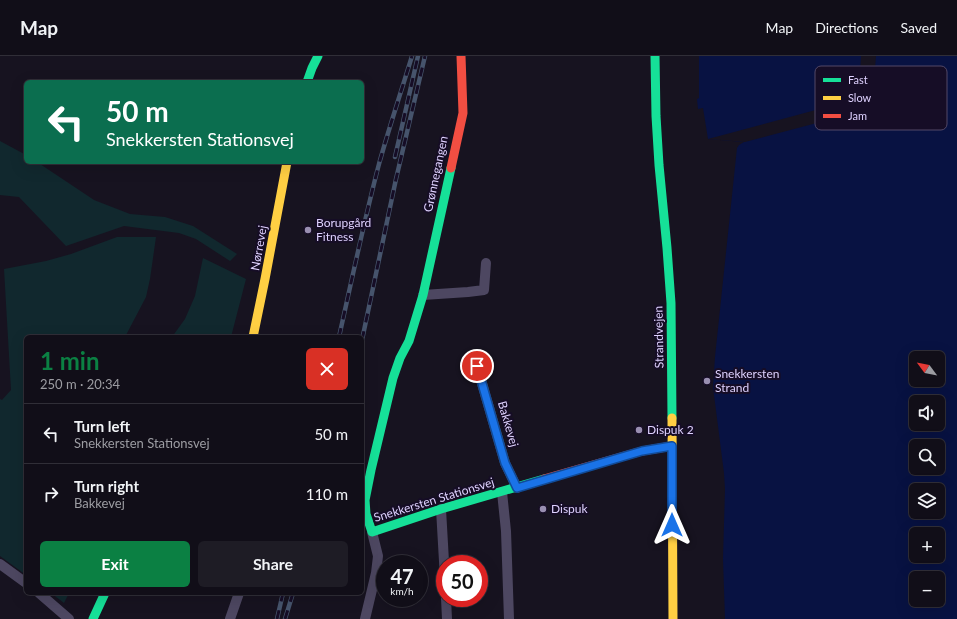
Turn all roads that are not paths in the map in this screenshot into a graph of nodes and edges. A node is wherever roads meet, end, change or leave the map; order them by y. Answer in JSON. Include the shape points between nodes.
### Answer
{"nodes":[{"id":1,"x":318,"y":56,"type":"edge"},
{"id":2,"x":461,"y":56,"type":"edge"},
{"id":3,"x":655,"y":56,"type":"edge"},
{"id":4,"x":308,"y":80,"type":"edge"},
{"id":5,"x":286,"y":164,"type":"edge"},
{"id":6,"x":486,"y":263,"type":"dead end"},
{"id":7,"x":423,"y":296,"type":"junction"},
{"id":8,"x":253,"y":335,"type":"edge"},
{"id":9,"x":409,"y":341,"type":"joint"},
{"id":10,"x":477,"y":366,"type":"dead end"},
{"id":11,"x":672,"y":446,"type":"junction"},
{"id":12,"x":517,"y":488,"type":"junction"},
{"id":13,"x":502,"y":492,"type":"junction"},
{"id":14,"x":441,"y":510,"type":"junction"},
{"id":15,"x":372,"y":532,"type":"junction"},
{"id":16,"x":444,"y":555,"type":"edge"},
{"id":17,"x":2,"y":569,"type":"edge"},
{"id":18,"x":24,"y":582,"type":"edge"},
{"id":19,"x":41,"y":595,"type":"edge"},
{"id":20,"x":104,"y":595,"type":"edge"},
{"id":21,"x":238,"y":595,"type":"edge"},
{"id":22,"x":446,"y":607,"type":"edge"},
{"id":23,"x":69,"y":619,"type":"edge"},
{"id":24,"x":93,"y":619,"type":"edge"},
{"id":25,"x":230,"y":619,"type":"edge"},
{"id":26,"x":365,"y":619,"type":"edge"},
{"id":27,"x":447,"y":619,"type":"edge"},
{"id":28,"x":509,"y":619,"type":"edge"},
{"id":29,"x":673,"y":619,"type":"edge"}],
"edges":[{"from":1,"to":4,"type":"street"},
{"from":2,"to":7,"type":"street","name":"Grønnegangen","via":[[463,113]]},
{"from":3,"to":11,"type":"street","name":"Strandvejen","via":[[658,165],[671,304]]},
{"from":5,"to":8,"type":"street","name":"Nørrevej"},
{"from":6,"to":7,"type":"street","via":[[484,290]]},
{"from":7,"to":9,"type":"street","name":"Grønnegangen"},
{"from":9,"to":15,"type":"street","name":"Snekkersten Stationsvej","via":[[393,378],[365,500],[366,514]]},
{"from":10,"to":12,"type":"street","name":"Bakkevej","via":[[505,463]]},
{"from":11,"to":12,"type":"street","name":"Snekkersten Stationsvej","via":[[642,451]]},
{"from":11,"to":29,"type":"street","name":"Strandvejen"},
{"from":12,"to":13,"type":"street","name":"Snekkersten Stationsvej"},
{"from":13,"to":14,"type":"street","name":"Snekkersten Stationsvej"},
{"from":13,"to":28,"type":"street"},
{"from":14,"to":15,"type":"street","name":"Snekkersten Stationsvej"},
{"from":14,"to":16,"type":"street"},
{"from":15,"to":26,"type":"street","via":[[378,556]]},
{"from":17,"to":18,"type":"street"},
{"from":19,"to":23,"type":"street"},
{"from":20,"to":24,"type":"street"},
{"from":21,"to":25,"type":"street"},
{"from":22,"to":27,"type":"street"}]}
